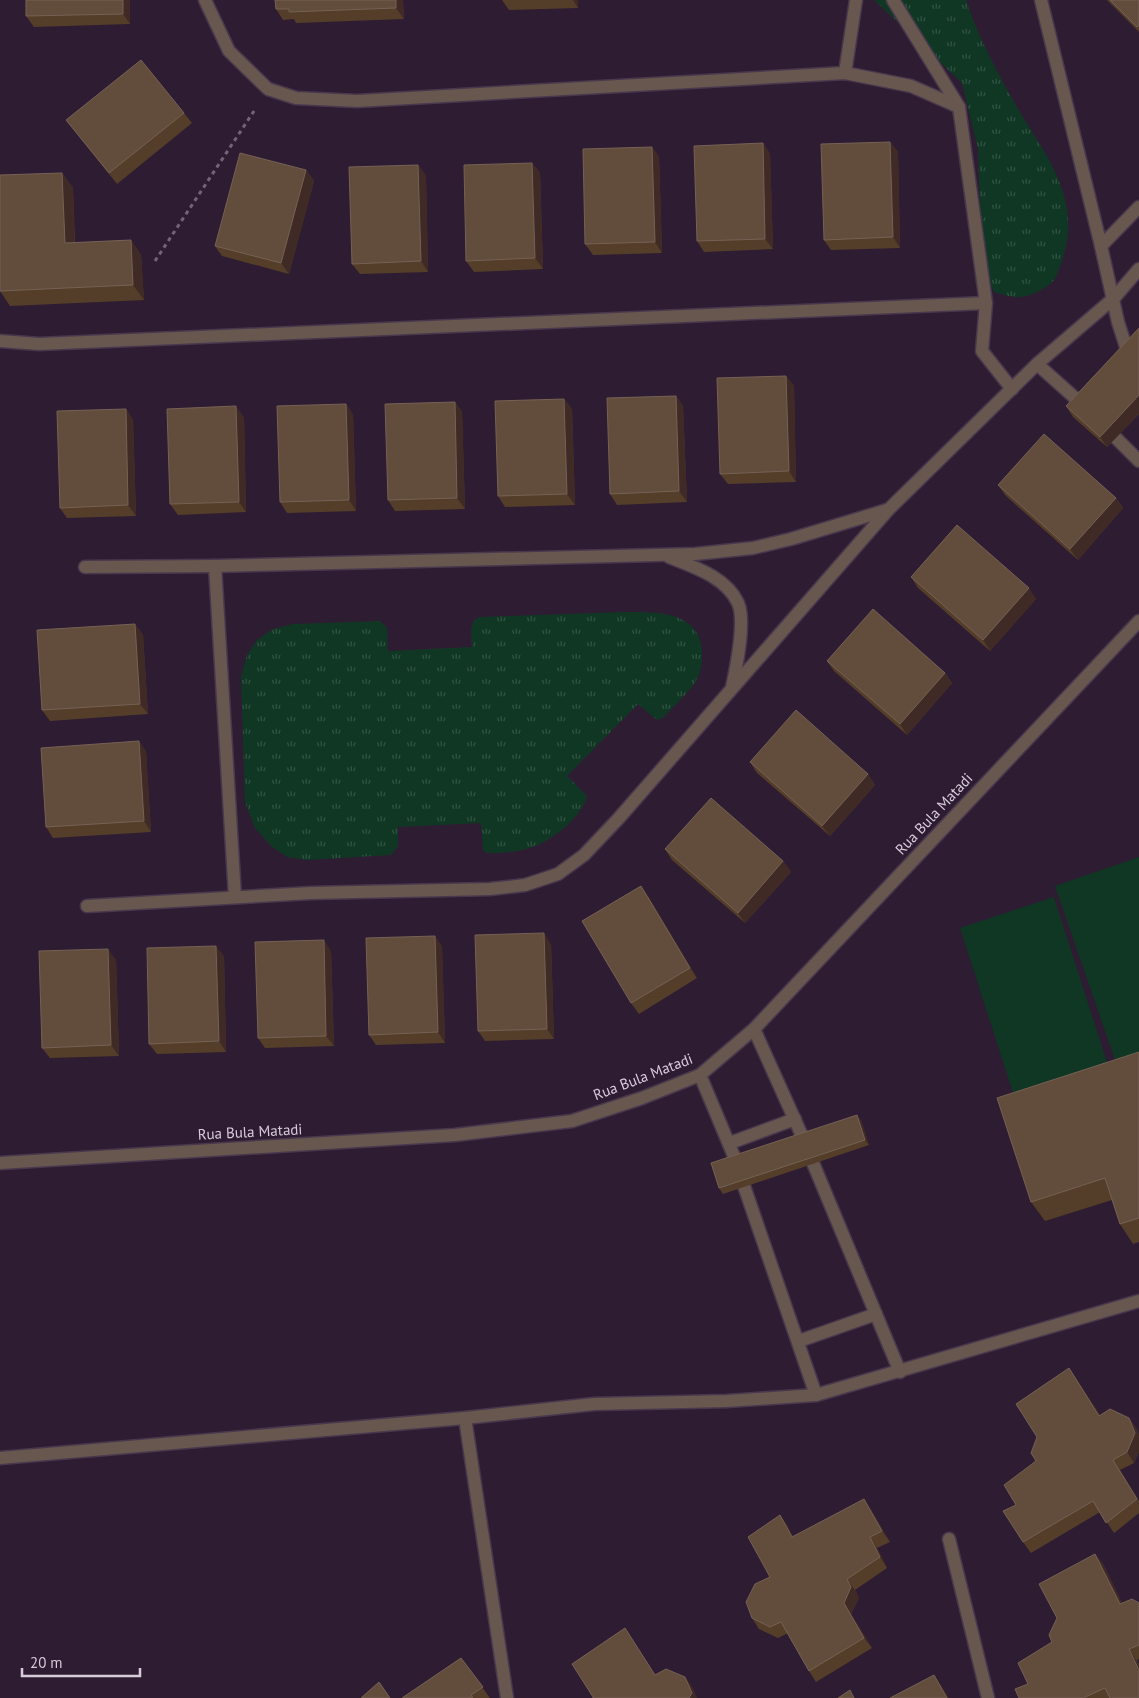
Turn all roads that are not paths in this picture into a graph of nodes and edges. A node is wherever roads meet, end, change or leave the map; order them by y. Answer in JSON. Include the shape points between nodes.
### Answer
{"nodes":[{"id":1,"x":205,"y":0,"type":"edge"},
{"id":2,"x":856,"y":0,"type":"edge"},
{"id":3,"x":893,"y":0,"type":"edge"},
{"id":4,"x":1041,"y":0,"type":"edge"},
{"id":5,"x":845,"y":73,"type":"junction"},
{"id":6,"x":959,"y":106,"type":"junction"},
{"id":7,"x":1139,"y":207,"type":"edge"},
{"id":8,"x":1101,"y":246,"type":"junction"},
{"id":9,"x":1139,"y":269,"type":"edge"},
{"id":10,"x":1114,"y":298,"type":"junction"},
{"id":11,"x":986,"y":303,"type":"junction"},
{"id":12,"x":0,"y":341,"type":"edge"},
{"id":13,"x":1133,"y":355,"type":"edge"},
{"id":14,"x":1037,"y":364,"type":"junction"},
{"id":15,"x":1012,"y":388,"type":"junction"},
{"id":16,"x":1084,"y":406,"type":"edge"},
{"id":17,"x":1115,"y":437,"type":"edge"},
{"id":18,"x":1139,"y":461,"type":"edge"},
{"id":19,"x":888,"y":510,"type":"junction"},
{"id":20,"x":662,"y":554,"type":"junction"},
{"id":21,"x":215,"y":566,"type":"junction"},
{"id":22,"x":85,"y":567,"type":"dead end"},
{"id":23,"x":1139,"y":620,"type":"edge"},
{"id":24,"x":732,"y":690,"type":"junction"},
{"id":25,"x":235,"y":897,"type":"junction"},
{"id":26,"x":87,"y":906,"type":"dead end"},
{"id":27,"x":754,"y":1029,"type":"junction"},
{"id":28,"x":700,"y":1075,"type":"junction"},
{"id":29,"x":795,"y":1119,"type":"junction"},
{"id":30,"x":803,"y":1138,"type":"edge"},
{"id":31,"x":730,"y":1143,"type":"junction"},
{"id":32,"x":736,"y":1161,"type":"edge"},
{"id":33,"x":0,"y":1163,"type":"edge"},
{"id":34,"x":814,"y":1163,"type":"edge"},
{"id":35,"x":744,"y":1186,"type":"edge"},
{"id":36,"x":1139,"y":1301,"type":"edge"},
{"id":37,"x":876,"y":1314,"type":"junction"},
{"id":38,"x":799,"y":1341,"type":"junction"},
{"id":39,"x":900,"y":1372,"type":"junction"},
{"id":40,"x":816,"y":1395,"type":"junction"},
{"id":41,"x":465,"y":1418,"type":"junction"},
{"id":42,"x":0,"y":1458,"type":"edge"},
{"id":43,"x":949,"y":1539,"type":"dead end"},
{"id":44,"x":507,"y":1698,"type":"edge"},
{"id":45,"x":988,"y":1698,"type":"edge"}],
"edges":[{"from":1,"to":5,"type":"street","via":[[229,51],[268,89],[296,98],[357,101]]},
{"from":2,"to":5,"type":"street"},
{"from":3,"to":6,"type":"street"},
{"from":4,"to":8,"type":"street"},
{"from":5,"to":6,"type":"street","via":[[911,86]]},
{"from":6,"to":11,"type":"street"},
{"from":7,"to":8,"type":"street"},
{"from":8,"to":10,"type":"street"},
{"from":9,"to":10,"type":"street"},
{"from":10,"to":13,"type":"street","via":[[1126,348]]},
{"from":10,"to":14,"type":"street"},
{"from":11,"to":12,"type":"street","via":[[39,344]]},
{"from":11,"to":15,"type":"street","via":[[982,351]]},
{"from":14,"to":15,"type":"street"},
{"from":14,"to":16,"type":"street"},
{"from":15,"to":19,"type":"street"},
{"from":17,"to":18,"type":"street"},
{"from":19,"to":20,"type":"street","via":[[835,528],[753,548]]},
{"from":19,"to":24,"type":"street"},
{"from":20,"to":21,"type":"street"},
{"from":20,"to":24,"type":"street","via":[[699,568],[721,582],[739,604],[741,628]]},
{"from":21,"to":22,"type":"street"},
{"from":21,"to":25,"type":"street"},
{"from":23,"to":27,"type":"street","name":"Rua Bula Matadi"},
{"from":24,"to":25,"type":"street","via":[[584,855],[558,874],[525,885],[490,889]]},
{"from":25,"to":26,"type":"street"},
{"from":27,"to":28,"type":"street","name":"Rua Bula Matadi"},
{"from":27,"to":29,"type":"street"},
{"from":28,"to":31,"type":"street"},
{"from":28,"to":33,"type":"street","name":"Rua Bula Matadi","via":[[572,1121],[455,1135]]},
{"from":29,"to":30,"type":"street"},
{"from":29,"to":31,"type":"street"},
{"from":31,"to":32,"type":"street"},
{"from":34,"to":37,"type":"street"},
{"from":35,"to":38,"type":"street"},
{"from":36,"to":39,"type":"street"},
{"from":37,"to":38,"type":"street"},
{"from":37,"to":39,"type":"street"},
{"from":38,"to":40,"type":"street"},
{"from":39,"to":40,"type":"street"},
{"from":40,"to":41,"type":"street","via":[[594,1404]]},
{"from":41,"to":42,"type":"street"},
{"from":41,"to":44,"type":"street"},
{"from":43,"to":45,"type":"street"}]}
